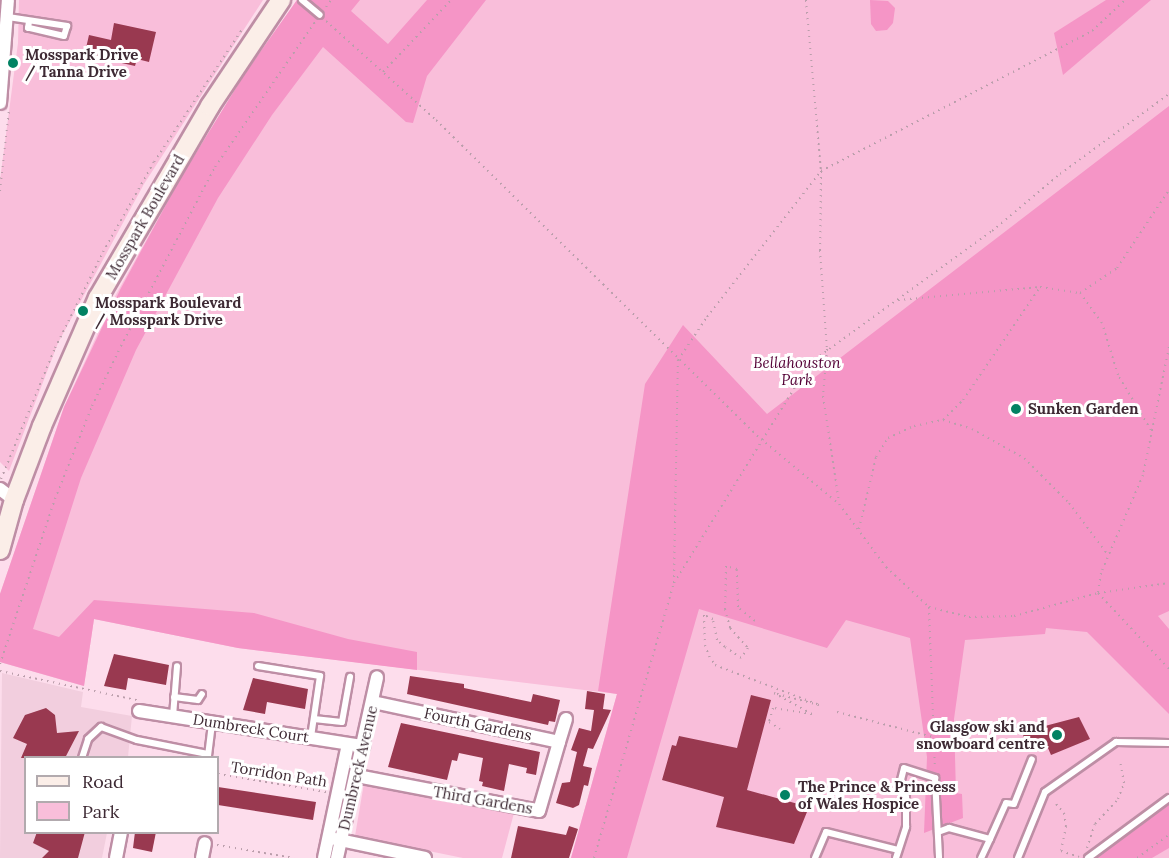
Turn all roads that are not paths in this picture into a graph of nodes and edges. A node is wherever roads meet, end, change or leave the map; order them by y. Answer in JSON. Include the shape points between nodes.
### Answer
{"nodes":[{"id":1,"x":8,"y":0,"type":"edge"},
{"id":2,"x":281,"y":0,"type":"edge"},
{"id":3,"x":302,"y":0,"type":"edge"},
{"id":4,"x":320,"y":15,"type":"road end"},
{"id":5,"x":8,"y":17,"type":"junction"},
{"id":6,"x":29,"y":22,"type":"junction"},
{"id":7,"x":0,"y":102,"type":"edge"},
{"id":8,"x":7,"y":494,"type":"edge"},
{"id":9,"x":0,"y":550,"type":"edge"},
{"id":10,"x":177,"y":666,"type":"dead end"},
{"id":11,"x":258,"y":666,"type":"dead end"},
{"id":12,"x":350,"y":677,"type":"dead end"},
{"id":13,"x":377,"y":677,"type":"dead end"},
{"id":14,"x":202,"y":694,"type":"dead end"},
{"id":15,"x":174,"y":697,"type":"junction"},
{"id":16,"x":373,"y":702,"type":"junction"},
{"id":17,"x":139,"y":711,"type":"road end"},
{"id":18,"x":173,"y":716,"type":"junction"},
{"id":19,"x":314,"y":719,"type":"junction"},
{"id":20,"x":566,"y":719,"type":"dead end"},
{"id":21,"x":212,"y":721,"type":"junction"},
{"id":22,"x":311,"y":737,"type":"junction"},
{"id":23,"x":559,"y":742,"type":"junction"},
{"id":24,"x":1169,"y":743,"type":"edge"},
{"id":25,"x":348,"y":744,"type":"junction"},
{"id":26,"x":363,"y":746,"type":"junction"},
{"id":27,"x":83,"y":756,"type":"edge"},
{"id":28,"x":208,"y":756,"type":"edge"},
{"id":29,"x":1032,"y":759,"type":"dead end"},
{"id":30,"x":357,"y":776,"type":"junction"},
{"id":31,"x":1169,"y":798,"type":"edge"},
{"id":32,"x":938,"y":832,"type":"junction"},
{"id":33,"x":121,"y":834,"type":"edge"},
{"id":34,"x":328,"y":837,"type":"junction"},
{"id":35,"x":990,"y":839,"type":"junction"},
{"id":36,"x":342,"y":840,"type":"junction"},
{"id":37,"x":205,"y":843,"type":"road end"},
{"id":38,"x":898,"y":850,"type":"junction"},
{"id":39,"x":116,"y":858,"type":"edge"},
{"id":40,"x":202,"y":858,"type":"edge"},
{"id":41,"x":324,"y":858,"type":"edge"},
{"id":42,"x":337,"y":858,"type":"edge"},
{"id":43,"x":425,"y":858,"type":"edge"},
{"id":44,"x":815,"y":858,"type":"edge"},
{"id":45,"x":896,"y":858,"type":"edge"},
{"id":46,"x":939,"y":858,"type":"edge"},
{"id":47,"x":981,"y":858,"type":"edge"},
{"id":48,"x":1018,"y":858,"type":"edge"},
{"id":49,"x":1088,"y":858,"type":"edge"}],
"edges":[{"from":1,"to":5,"type":"street"},
{"from":2,"to":8,"type":"street","name":"Mosspark Boulevard","via":[[210,106],[98,298]]},
{"from":3,"to":4,"type":"lane"},
{"from":5,"to":6,"type":"lane"},
{"from":5,"to":7,"type":"street"},
{"from":6,"to":6,"type":"lane","via":[[30,18],[67,26],[64,36],[28,28]]},
{"from":8,"to":9,"type":"street","name":"Mosspark Boulevard"},
{"from":10,"to":15,"type":"lane"},
{"from":11,"to":19,"type":"lane","via":[[320,676]]},
{"from":12,"to":19,"type":"lane","via":[[342,722]]},
{"from":13,"to":16,"type":"street","name":"Dumbreck Avenue"},
{"from":14,"to":15,"type":"lane","via":[[198,700]]},
{"from":15,"to":18,"type":"lane"},
{"from":16,"to":23,"type":"street","name":"Fourth Gardens"},
{"from":16,"to":26,"type":"street","name":"Dumbreck Avenue"},
{"from":17,"to":18,"type":"street","name":"Dumbreck Court"},
{"from":18,"to":21,"type":"street","name":"Dumbreck Court"},
{"from":19,"to":22,"type":"lane"},
{"from":20,"to":23,"type":"street"},
{"from":21,"to":22,"type":"street","name":"Dumbreck Court"},
{"from":21,"to":28,"type":"lane"},
{"from":22,"to":25,"type":"street","name":"Dumbreck Court"},
{"from":23,"to":30,"type":"street","name":"Third Gardens","via":[[539,811]]},
{"from":24,"to":48,"type":"lane","via":[[1116,742],[1045,792]]},
{"from":25,"to":26,"type":"street","name":"Dumbreck Court"},
{"from":25,"to":34,"type":"street","name":"Dumbreck Avenue"},
{"from":26,"to":30,"type":"street","name":"Dumbreck Avenue"},
{"from":27,"to":28,"type":"lane","via":[[88,739],[101,727],[137,740]]},
{"from":29,"to":35,"type":"lane","via":[[1014,804],[1005,803]]},
{"from":30,"to":36,"type":"street","name":"Dumbreck Avenue"},
{"from":31,"to":49,"type":"lane"},
{"from":32,"to":35,"type":"lane","via":[[949,828]]},
{"from":32,"to":38,"type":"lane","via":[[935,777],[904,768],[900,784],[906,797],[906,827]]},
{"from":32,"to":46,"type":"lane"},
{"from":33,"to":39,"type":"street"},
{"from":34,"to":36,"type":"street"},
{"from":34,"to":41,"type":"street","name":"Dumbreck Avenue"},
{"from":35,"to":47,"type":"lane"},
{"from":36,"to":42,"type":"street","name":"Dumbreck Avenue"},
{"from":36,"to":43,"type":"street"},
{"from":37,"to":40,"type":"street"},
{"from":38,"to":44,"type":"lane","via":[[826,832]]},
{"from":38,"to":45,"type":"lane"}]}
